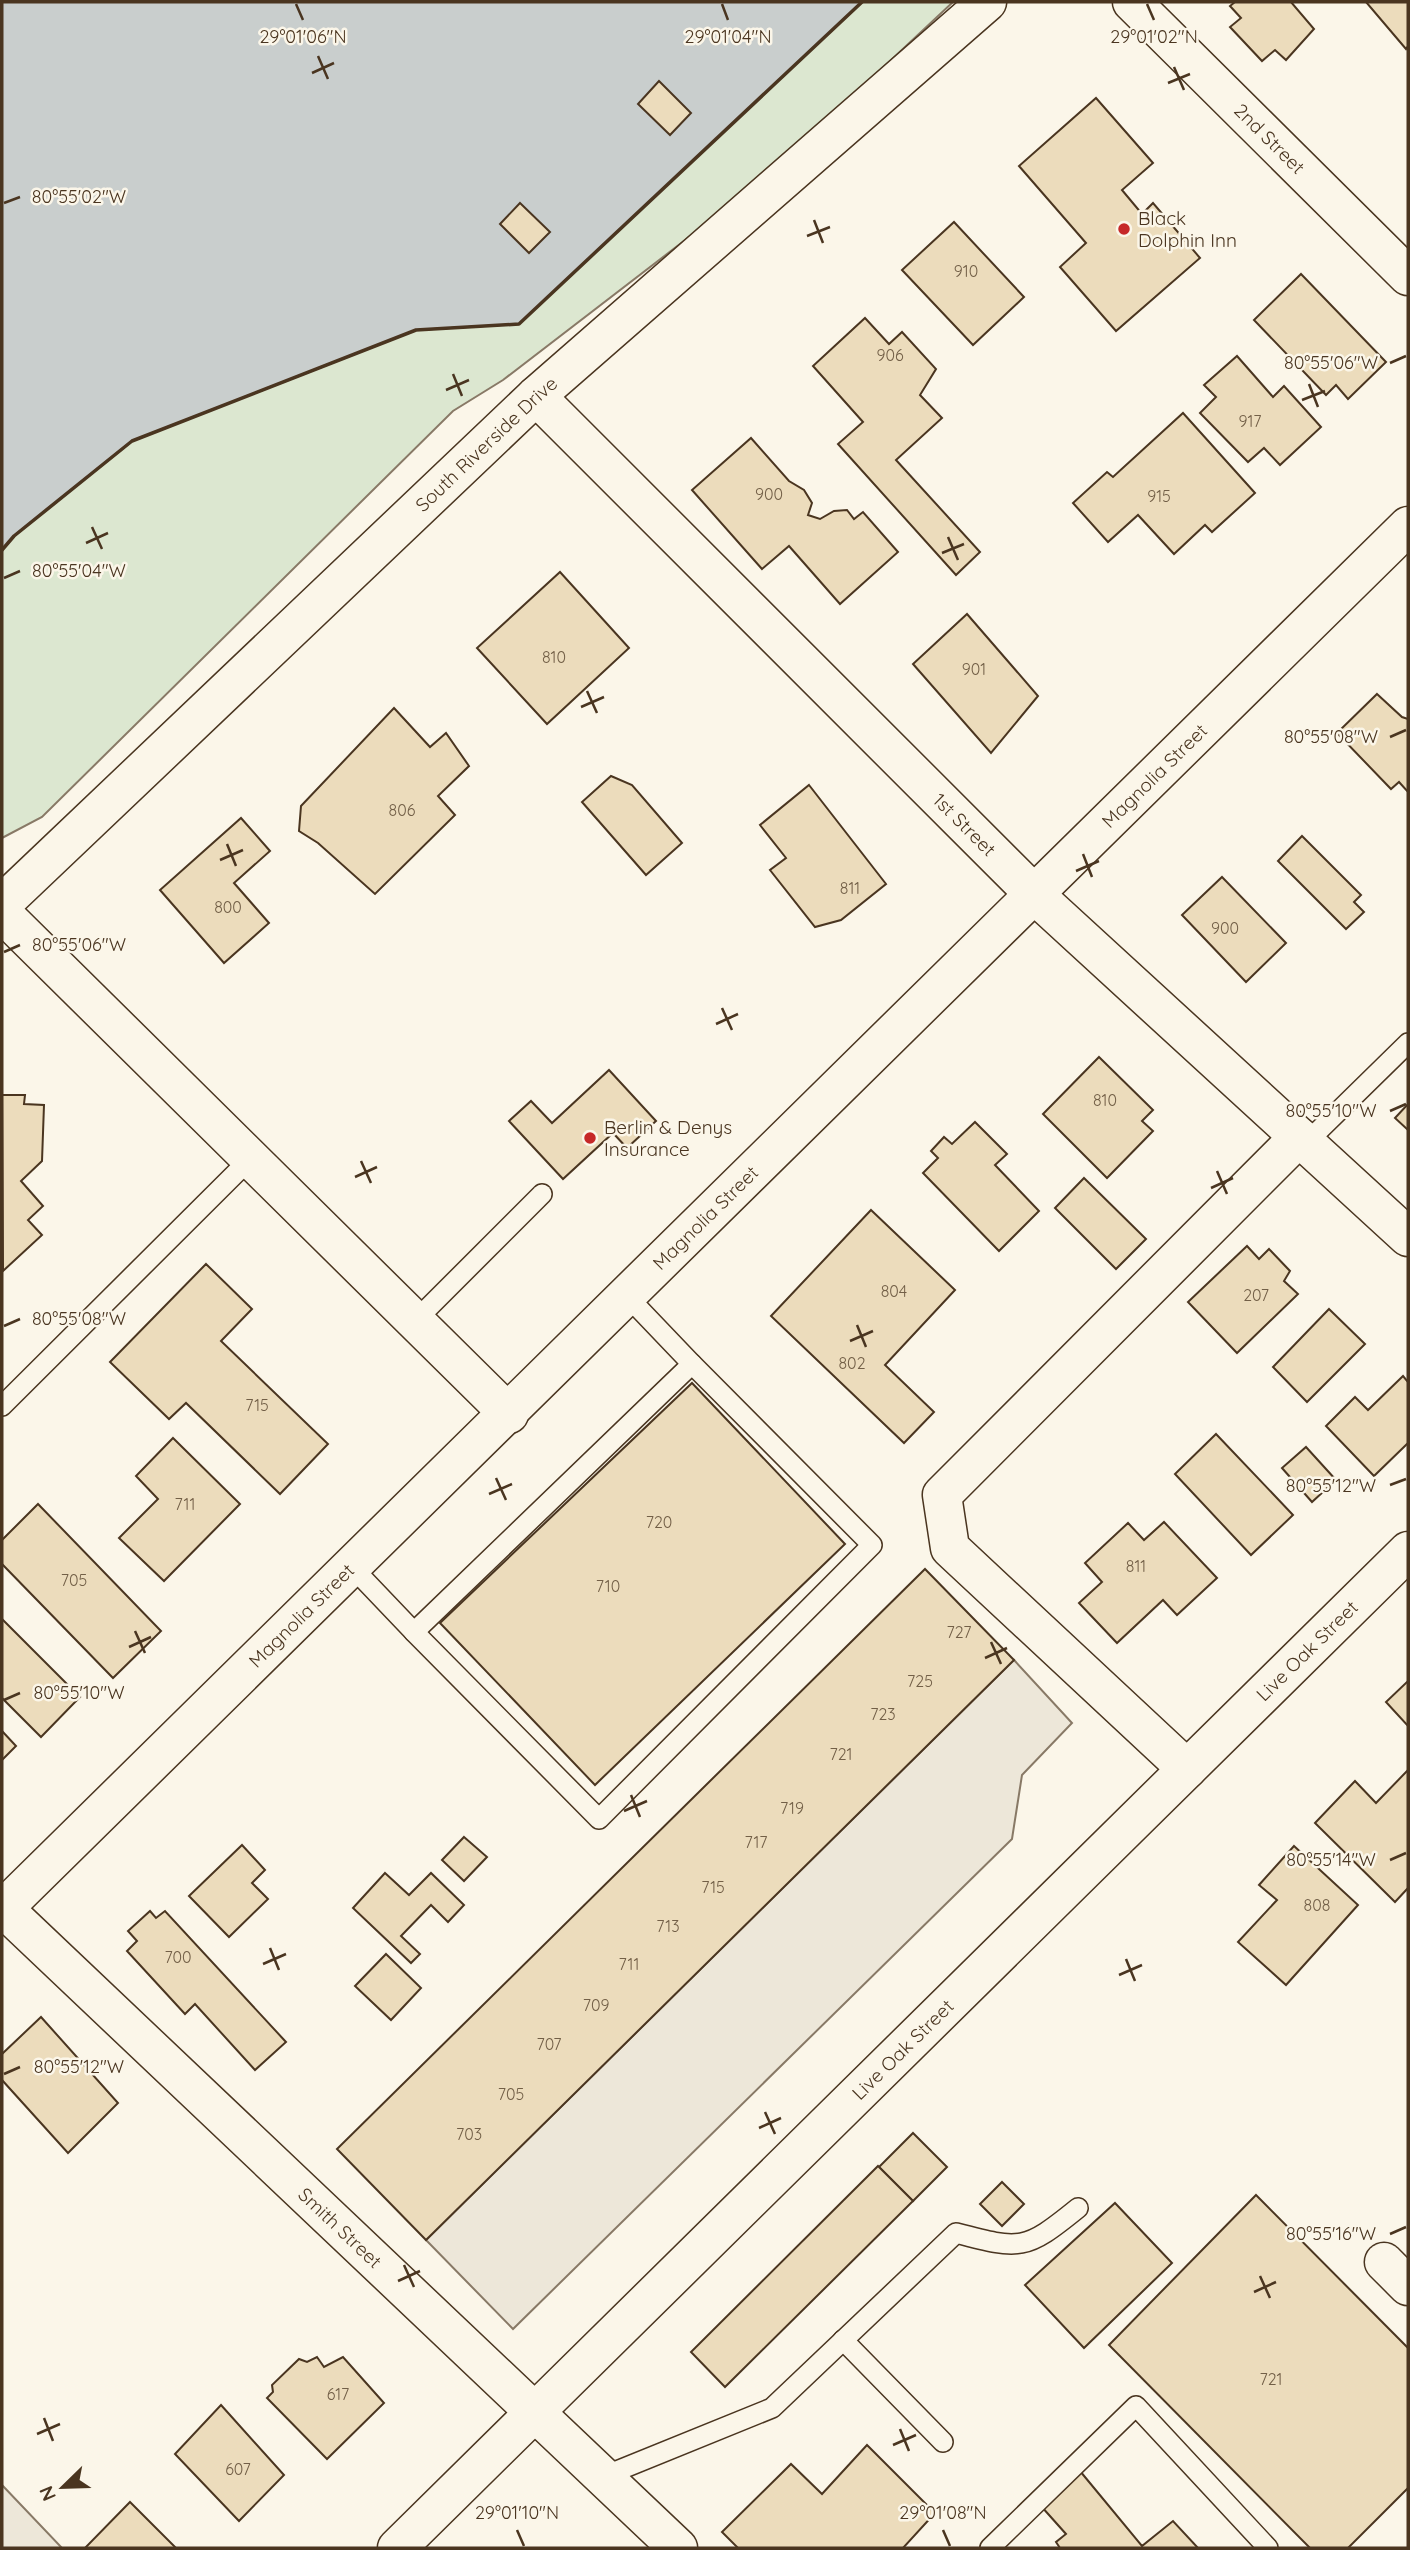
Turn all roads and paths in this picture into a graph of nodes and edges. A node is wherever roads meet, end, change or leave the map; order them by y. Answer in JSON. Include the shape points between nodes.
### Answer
{"nodes":[{"id":1,"x":987,"y":2,"type":"edge"},
{"id":2,"x":1132,"y":2,"type":"edge"},
{"id":3,"x":1408,"y":276,"type":"edge"},
{"id":4,"x":536,"y":396,"type":"junction"},
{"id":5,"x":1408,"y":526,"type":"edge"},
{"id":6,"x":1035,"y":895,"type":"junction"},
{"id":7,"x":2,"y":904,"type":"edge"},
{"id":8,"x":2,"y":912,"type":"edge"},
{"id":9,"x":1408,"y":1043,"type":"edge"},
{"id":10,"x":1303,"y":1140,"type":"junction"},
{"id":11,"x":251,"y":1158,"type":"junction"},
{"id":12,"x":542,"y":1194,"type":"dead end"},
{"id":13,"x":1408,"y":1237,"type":"edge"},
{"id":14,"x":628,"y":1297,"type":"junction"},
{"id":15,"x":415,"y":1321,"type":"junction"},
{"id":16,"x":692,"y":1364,"type":"junction"},
{"id":17,"x":2,"y":1406,"type":"edge"},
{"id":18,"x":509,"y":1414,"type":"junction"},
{"id":19,"x":1408,"y":1551,"type":"edge"},
{"id":20,"x":352,"y":1567,"type":"junction"},
{"id":21,"x":414,"y":1632,"type":"junction"},
{"id":22,"x":1187,"y":1769,"type":"junction"},
{"id":23,"x":2,"y":1909,"type":"edge"},
{"id":24,"x":1078,"y":2207,"type":"dead end"},
{"id":25,"x":844,"y":2340,"type":"junction"},
{"id":26,"x":534,"y":2413,"type":"junction"},
{"id":27,"x":943,"y":2442,"type":"dead end"},
{"id":28,"x":602,"y":2477,"type":"junction"},
{"id":29,"x":397,"y":2548,"type":"edge"},
{"id":30,"x":678,"y":2548,"type":"edge"},
{"id":31,"x":989,"y":2548,"type":"edge"},
{"id":32,"x":1268,"y":2548,"type":"edge"}],
"edges":[{"from":1,"to":4,"type":"street","name":"South Riverside Drive"},
{"from":2,"to":3,"type":"street","name":"2nd Street"},
{"from":4,"to":6,"type":"street","name":"1st Street"},
{"from":4,"to":7,"type":"street","name":"South Riverside Drive"},
{"from":5,"to":6,"type":"street","name":"Magnolia Street"},
{"from":6,"to":10,"type":"street","name":"1st Street"},
{"from":6,"to":14,"type":"street","name":"Magnolia Street"},
{"from":8,"to":11,"type":"street"},
{"from":9,"to":10,"type":"lane"},
{"from":10,"to":13,"type":"street","name":"1st Street"},
{"from":10,"to":22,"type":"street","via":[[942,1495],[950,1548]]},
{"from":11,"to":15,"type":"street"},
{"from":11,"to":17,"type":"lane"},
{"from":12,"to":15,"type":"lane"},
{"from":14,"to":16,"type":"lane"},
{"from":14,"to":18,"type":"street","name":"Magnolia Street"},
{"from":15,"to":18,"type":"street"},
{"from":16,"to":21,"type":"lane"},
{"from":16,"to":21,"type":"lane","via":[[872,1545],[599,1819]]},
{"from":18,"to":20,"type":"street","name":"Magnolia Street"},
{"from":19,"to":22,"type":"street","name":"Live Oak Street"},
{"from":20,"to":21,"type":"lane"},
{"from":20,"to":23,"type":"street","name":"Magnolia Street"},
{"from":22,"to":26,"type":"street","name":"Live Oak Street"},
{"from":23,"to":26,"type":"street","name":"Smith Street"},
{"from":24,"to":25,"type":"lane","via":[[1043,2236],[1009,2247],[956,2233]]},
{"from":25,"to":27,"type":"lane"},
{"from":25,"to":28,"type":"lane","via":[[772,2408]]},
{"from":26,"to":28,"type":"street","name":"Smith Street"},
{"from":26,"to":29,"type":"street","name":"Live Oak Street"},
{"from":28,"to":30,"type":"street","name":"Smith Street"},
{"from":31,"to":32,"type":"lane","via":[[1136,2406]]}]}
